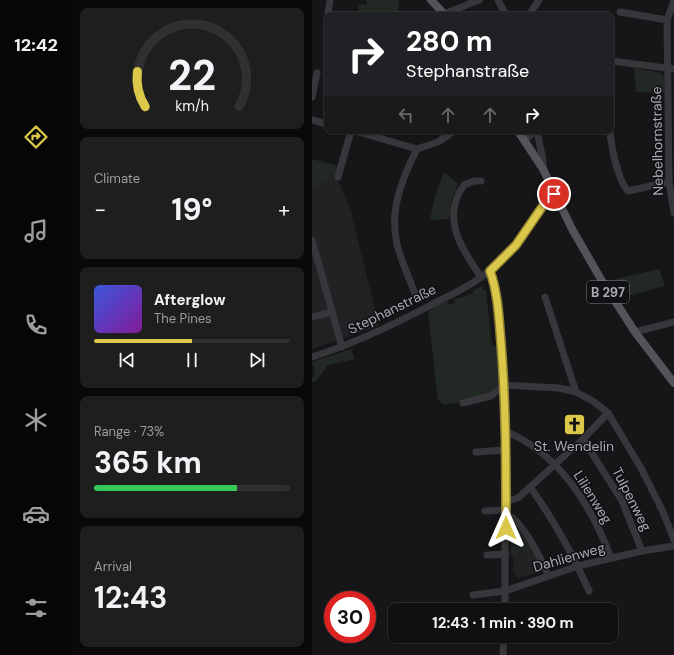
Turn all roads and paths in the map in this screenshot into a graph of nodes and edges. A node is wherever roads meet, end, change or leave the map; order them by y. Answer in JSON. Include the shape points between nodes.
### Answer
{"nodes":[{"id":1,"x":330,"y":0,"type":"edge"},
{"id":2,"x":431,"y":0,"type":"edge"},
{"id":3,"x":480,"y":0,"type":"edge"},
{"id":4,"x":498,"y":0,"type":"edge"},
{"id":5,"x":539,"y":0,"type":"edge"},
{"id":6,"x":674,"y":1,"type":"edge"},
{"id":7,"x":328,"y":12,"type":"edge"},
{"id":8,"x":443,"y":12,"type":"edge"},
{"id":9,"x":450,"y":12,"type":"edge"},
{"id":10,"x":504,"y":12,"type":"edge"},
{"id":11,"x":531,"y":12,"type":"edge"},
{"id":12,"x":620,"y":12,"type":"dead end"},
{"id":13,"x":667,"y":20,"type":"junction"},
{"id":14,"x":614,"y":61,"type":"edge"},
{"id":15,"x":671,"y":69,"type":"edge"},
{"id":16,"x":317,"y":73,"type":"dead end"},
{"id":17,"x":312,"y":97,"type":"edge"},
{"id":18,"x":312,"y":120,"type":"edge"},
{"id":19,"x":324,"y":123,"type":"edge"},
{"id":20,"x":349,"y":134,"type":"edge"},
{"id":21,"x":365,"y":134,"type":"edge"},
{"id":22,"x":450,"y":134,"type":"edge"},
{"id":23,"x":520,"y":134,"type":"edge"},
{"id":24,"x":532,"y":134,"type":"edge"},
{"id":25,"x":537,"y":134,"type":"edge"},
{"id":26,"x":611,"y":134,"type":"edge"},
{"id":27,"x":524,"y":140,"type":"junction"},
{"id":28,"x":417,"y":149,"type":"junction"},
{"id":29,"x":543,"y":169,"type":"junction"},
{"id":30,"x":338,"y":177,"type":"dead end"},
{"id":31,"x":481,"y":181,"type":"dead end"},
{"id":32,"x":668,"y":182,"type":"junction"},
{"id":33,"x":554,"y":194,"type":"junction"},
{"id":34,"x":674,"y":213,"type":"edge"},
{"id":35,"x":312,"y":240,"type":"edge"},
{"id":36,"x":490,"y":271,"type":"junction"},
{"id":37,"x":481,"y":277,"type":"junction"},
{"id":38,"x":415,"y":294,"type":"dead end"},
{"id":39,"x":546,"y":297,"type":"dead end"},
{"id":40,"x":332,"y":312,"type":"junction"},
{"id":41,"x":312,"y":317,"type":"edge"},
{"id":42,"x":674,"y":322,"type":"edge"},
{"id":43,"x":635,"y":332,"type":"junction"},
{"id":44,"x":342,"y":347,"type":"junction"},
{"id":45,"x":312,"y":357,"type":"edge"},
{"id":46,"x":674,"y":383,"type":"edge"},
{"id":47,"x":505,"y":384,"type":"junction"},
{"id":48,"x":576,"y":392,"type":"junction"},
{"id":49,"x":463,"y":403,"type":"dead end"},
{"id":50,"x":608,"y":413,"type":"junction"},
{"id":51,"x":505,"y":430,"type":"junction"},
{"id":52,"x":583,"y":439,"type":"junction"},
{"id":53,"x":504,"y":450,"type":"junction"},
{"id":54,"x":476,"y":452,"type":"dead end"},
{"id":55,"x":556,"y":464,"type":"junction"},
{"id":56,"x":530,"y":487,"type":"junction"},
{"id":57,"x":506,"y":499,"type":"junction"},
{"id":58,"x":485,"y":511,"type":"dead end"},
{"id":59,"x":506,"y":513,"type":"junction"},
{"id":60,"x":674,"y":540,"type":"edge"},
{"id":61,"x":674,"y":546,"type":"edge"},
{"id":62,"x":642,"y":551,"type":"junction"},
{"id":63,"x":506,"y":554,"type":"junction"},
{"id":64,"x":487,"y":555,"type":"dead end"},
{"id":65,"x":611,"y":558,"type":"junction"},
{"id":66,"x":578,"y":566,"type":"junction"},
{"id":67,"x":548,"y":576,"type":"junction"},
{"id":68,"x":505,"y":590,"type":"junction"},
{"id":69,"x":589,"y":591,"type":"dead end"},
{"id":70,"x":473,"y":595,"type":"dead end"},
{"id":71,"x":505,"y":603,"type":"edge"},
{"id":72,"x":504,"y":643,"type":"edge"},
{"id":73,"x":503,"y":655,"type":"edge"}],
"edges":[{"from":1,"to":7,"type":"street"},
{"from":2,"to":8,"type":"main road"},
{"from":3,"to":9,"type":"street"},
{"from":4,"to":10,"type":"street"},
{"from":5,"to":11,"type":"street"},
{"from":6,"to":13,"type":"street"},
{"from":12,"to":13,"type":"street"},
{"from":13,"to":15,"type":"street","name":"Nebelhornstraße"},
{"from":14,"to":15,"type":"street"},
{"from":15,"to":32,"type":"street","name":"Nebelhornstraße"},
{"from":16,"to":17,"type":"street"},
{"from":18,"to":19,"type":"street"},
{"from":20,"to":30,"type":"street"},
{"from":21,"to":28,"type":"street"},
{"from":22,"to":28,"type":"street","via":[[438,142]]},
{"from":23,"to":27,"type":"main road","number":"B 297"},
{"from":24,"to":27,"type":"street"},
{"from":25,"to":29,"type":"street"},
{"from":26,"to":32,"type":"street","via":[[622,182],[628,191]]},
{"from":27,"to":29,"type":"main road","number":"B 297"},
{"from":28,"to":38,"type":"street","via":[[397,195],[395,223],[397,244]]},
{"from":29,"to":33,"type":"main road","number":"B 297"},
{"from":31,"to":37,"type":"street","via":[[469,182],[462,187],[454,219],[458,241]]},
{"from":32,"to":34,"type":"street","name":"Nebelhornstraße"},
{"from":33,"to":36,"type":"street","name":"Stephanstraße","via":[[549,197],[516,245]]},
{"from":33,"to":43,"type":"main road","number":"B 297","via":[[593,266]]},
{"from":35,"to":40,"type":"street"},
{"from":36,"to":37,"type":"street","name":"Stephanstraße"},
{"from":36,"to":47,"type":"street","via":[[494,285]]},
{"from":37,"to":44,"type":"street","name":"Stephanstraße","via":[[405,319]]},
{"from":39,"to":48,"type":"street"},
{"from":40,"to":41,"type":"street"},
{"from":40,"to":44,"type":"street"},
{"from":42,"to":43,"type":"street"},
{"from":43,"to":46,"type":"main road","number":"B 297"},
{"from":44,"to":45,"type":"street","name":"Stephanstraße"},
{"from":47,"to":48,"type":"street"},
{"from":47,"to":49,"type":"street","via":[[491,396]]},
{"from":47,"to":51,"type":"street"},
{"from":48,"to":50,"type":"street"},
{"from":50,"to":52,"type":"street"},
{"from":50,"to":60,"type":"street","via":[[641,468]]},
{"from":51,"to":53,"type":"street"},
{"from":51,"to":55,"type":"street","name":"Lilienweg","via":[[527,441]]},
{"from":52,"to":55,"type":"street"},
{"from":52,"to":62,"type":"street","name":"Tulpenweg","via":[[622,501]]},
{"from":53,"to":54,"type":"street"},
{"from":53,"to":57,"type":"street"},
{"from":55,"to":56,"type":"street"},
{"from":55,"to":65,"type":"street","name":"Lilienweg","via":[[593,518]]},
{"from":56,"to":57,"type":"street","via":[[514,499]]},
{"from":56,"to":66,"type":"street","via":[[552,517]]},
{"from":57,"to":59,"type":"street"},
{"from":58,"to":59,"type":"street"},
{"from":59,"to":63,"type":"street"},
{"from":59,"to":67,"type":"street","via":[[513,517],[526,535]]},
{"from":61,"to":62,"type":"street","name":"Dahlienweg"},
{"from":62,"to":65,"type":"street","name":"Dahlienweg"},
{"from":63,"to":64,"type":"street"},
{"from":63,"to":68,"type":"street"},
{"from":65,"to":66,"type":"street","name":"Dahlienweg"},
{"from":66,"to":67,"type":"street","name":"Dahlienweg"},
{"from":66,"to":69,"type":"street"},
{"from":67,"to":68,"type":"street","name":"Dahlienweg"},
{"from":68,"to":70,"type":"street","name":"Dahlienweg"},
{"from":68,"to":71,"type":"street"},
{"from":72,"to":73,"type":"street"}]}
